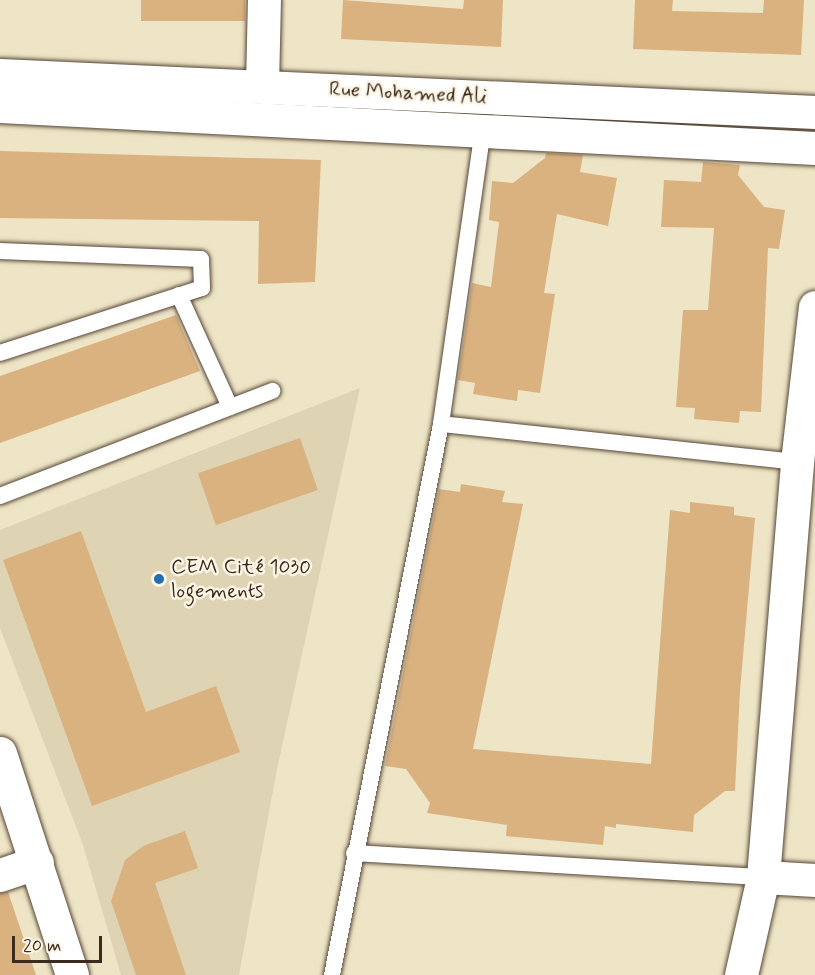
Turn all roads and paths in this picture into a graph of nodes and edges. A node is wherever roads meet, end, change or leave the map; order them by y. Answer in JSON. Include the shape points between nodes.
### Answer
{"nodes":[{"id":1,"x":264,"y":0,"type":"edge"},
{"id":2,"x":0,"y":75,"type":"edge"},
{"id":3,"x":262,"y":86,"type":"junction"},
{"id":4,"x":0,"y":106,"type":"edge"},
{"id":5,"x":815,"y":112,"type":"edge"},
{"id":6,"x":483,"y":130,"type":"junction"},
{"id":7,"x":815,"y":148,"type":"edge"},
{"id":8,"x":0,"y":251,"type":"edge"},
{"id":9,"x":179,"y":295,"type":"junction"},
{"id":10,"x":815,"y":307,"type":"edge"},
{"id":11,"x":0,"y":353,"type":"edge"},
{"id":12,"x":272,"y":391,"type":"dead end"},
{"id":13,"x":230,"y":407,"type":"junction"},
{"id":14,"x":441,"y":424,"type":"junction"},
{"id":15,"x":797,"y":462,"type":"junction"},
{"id":16,"x":0,"y":496,"type":"edge"},
{"id":17,"x":804,"y":516,"type":"edge"},
{"id":18,"x":0,"y":753,"type":"edge"},
{"id":19,"x":354,"y":853,"type":"junction"},
{"id":20,"x":37,"y":862,"type":"junction"},
{"id":21,"x":0,"y":875,"type":"edge"},
{"id":22,"x":763,"y":877,"type":"junction"},
{"id":23,"x":815,"y":880,"type":"edge"},
{"id":24,"x":72,"y":975,"type":"edge"},
{"id":25,"x":332,"y":975,"type":"edge"},
{"id":26,"x":741,"y":975,"type":"edge"}],
"edges":[{"from":1,"to":3,"type":"street"},
{"from":2,"to":3,"type":"street","name":"Rue Mohamed Ali"},
{"from":3,"to":5,"type":"street","name":"Rue Mohamed Ali"},
{"from":4,"to":6,"type":"street"},
{"from":6,"to":7,"type":"street"},
{"from":6,"to":14,"type":"lane"},
{"from":8,"to":9,"type":"lane","via":[[201,260],[202,288]]},
{"from":9,"to":11,"type":"lane"},
{"from":9,"to":13,"type":"lane"},
{"from":10,"to":15,"type":"street"},
{"from":12,"to":13,"type":"lane"},
{"from":13,"to":16,"type":"lane"},
{"from":14,"to":15,"type":"lane"},
{"from":14,"to":19,"type":"lane"},
{"from":15,"to":17,"type":"street"},
{"from":17,"to":22,"type":"street"},
{"from":18,"to":20,"type":"street"},
{"from":19,"to":22,"type":"lane"},
{"from":19,"to":25,"type":"lane"},
{"from":20,"to":21,"type":"street"},
{"from":20,"to":24,"type":"street"},
{"from":22,"to":23,"type":"street"},
{"from":22,"to":26,"type":"street"}]}
